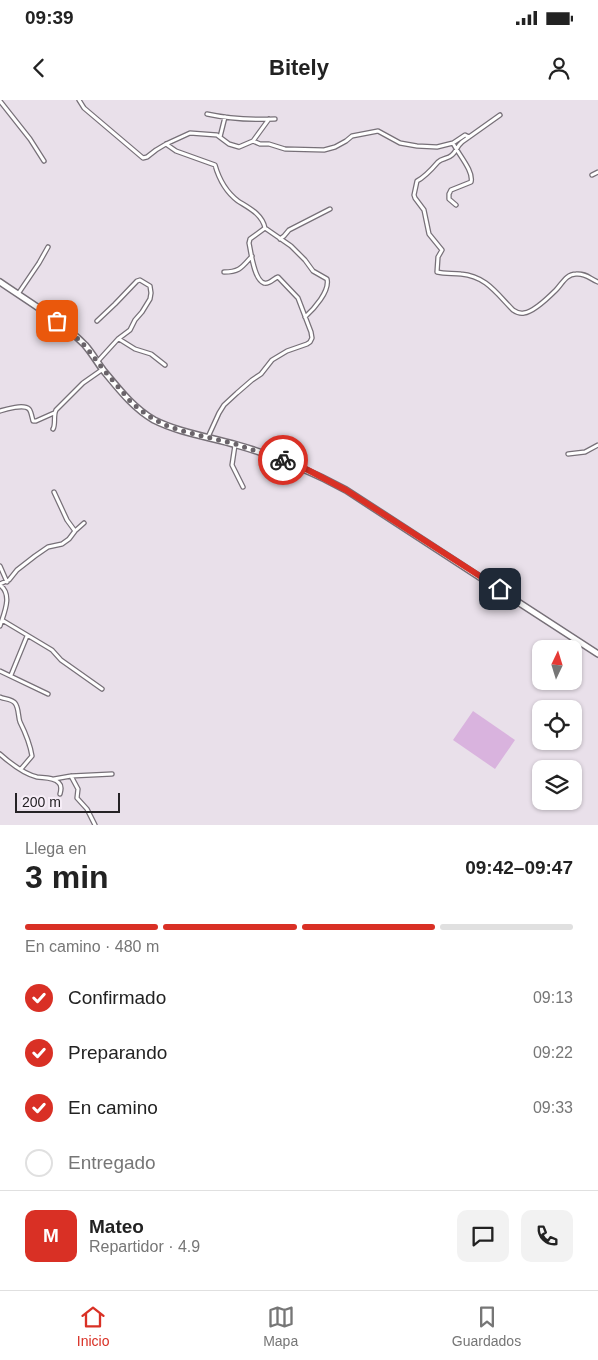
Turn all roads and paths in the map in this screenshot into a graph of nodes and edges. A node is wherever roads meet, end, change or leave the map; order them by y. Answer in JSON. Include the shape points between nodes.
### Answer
{"nodes":[{"id":1,"x":79,"y":100,"type":"edge"},
{"id":2,"x":0,"y":101,"type":"edge"},
{"id":3,"x":207,"y":114,"type":"dead end"},
{"id":4,"x":500,"y":115,"type":"dead end"},
{"id":5,"x":225,"y":118,"type":"junction"},
{"id":6,"x":269,"y":119,"type":"junction"},
{"id":7,"x":275,"y":119,"type":"dead end"},
{"id":8,"x":220,"y":137,"type":"junction"},
{"id":9,"x":469,"y":138,"type":"junction"},
{"id":10,"x":253,"y":141,"type":"junction"},
{"id":11,"x":453,"y":143,"type":"junction"},
{"id":12,"x":166,"y":144,"type":"junction"},
{"id":13,"x":456,"y":149,"type":"junction"},
{"id":14,"x":44,"y":161,"type":"dead end"},
{"id":15,"x":598,"y":172,"type":"edge"},
{"id":16,"x":592,"y":175,"type":"dead end"},
{"id":17,"x":456,"y":205,"type":"dead end"},
{"id":18,"x":330,"y":209,"type":"dead end"},
{"id":19,"x":265,"y":228,"type":"junction"},
{"id":20,"x":280,"y":239,"type":"junction"},
{"id":21,"x":48,"y":247,"type":"dead end"},
{"id":22,"x":252,"y":256,"type":"junction"},
{"id":23,"x":224,"y":272,"type":"dead end"},
{"id":24,"x":0,"y":282,"type":"edge"},
{"id":25,"x":598,"y":282,"type":"edge"},
{"id":26,"x":18,"y":294,"type":"junction"},
{"id":27,"x":305,"y":317,"type":"junction"},
{"id":28,"x":97,"y":321,"type":"dead end"},
{"id":29,"x":118,"y":339,"type":"junction"},
{"id":30,"x":98,"y":361,"type":"junction"},
{"id":31,"x":165,"y":365,"type":"dead end"},
{"id":32,"x":103,"y":369,"type":"junction"},
{"id":33,"x":0,"y":411,"type":"edge"},
{"id":34,"x":54,"y":414,"type":"junction"},
{"id":35,"x":52,"y":430,"type":"dead end"},
{"id":36,"x":208,"y":438,"type":"junction"},
{"id":37,"x":235,"y":444,"type":"junction"},
{"id":38,"x":598,"y":446,"type":"edge"},
{"id":39,"x":568,"y":454,"type":"dead end"},
{"id":40,"x":244,"y":487,"type":"dead end"},
{"id":41,"x":54,"y":492,"type":"dead end"},
{"id":42,"x":84,"y":523,"type":"dead end"},
{"id":43,"x":75,"y":531,"type":"junction"},
{"id":44,"x":0,"y":566,"type":"edge"},
{"id":45,"x":7,"y":582,"type":"junction"},
{"id":46,"x":0,"y":584,"type":"edge"},
{"id":47,"x":2,"y":620,"type":"junction"},
{"id":48,"x":0,"y":626,"type":"edge"},
{"id":49,"x":27,"y":636,"type":"junction"},
{"id":50,"x":598,"y":654,"type":"edge"},
{"id":51,"x":0,"y":671,"type":"edge"},
{"id":52,"x":11,"y":675,"type":"junction"},
{"id":53,"x":102,"y":688,"type":"dead end"},
{"id":54,"x":48,"y":694,"type":"dead end"},
{"id":55,"x":0,"y":697,"type":"edge"},
{"id":56,"x":0,"y":754,"type":"edge"},
{"id":57,"x":21,"y":769,"type":"junction"},
{"id":58,"x":112,"y":774,"type":"dead end"},
{"id":59,"x":71,"y":776,"type":"junction"},
{"id":60,"x":54,"y":780,"type":"junction"},
{"id":61,"x":60,"y":794,"type":"dead end"},
{"id":62,"x":95,"y":825,"type":"edge"}],
"edges":[{"from":1,"to":12,"type":"street","via":[[84,108],[144,158]]},
{"from":2,"to":14,"type":"street"},
{"from":3,"to":5,"type":"street"},
{"from":4,"to":9,"type":"street"},
{"from":5,"to":6,"type":"street"},
{"from":5,"to":8,"type":"street"},
{"from":6,"to":7,"type":"street"},
{"from":6,"to":10,"type":"street"},
{"from":8,"to":10,"type":"street","via":[[239,147]]},
{"from":8,"to":12,"type":"street","via":[[190,133]]},
{"from":9,"to":11,"type":"street","via":[[465,135]]},
{"from":9,"to":13,"type":"street"},
{"from":10,"to":11,"type":"street","via":[[281,149],[324,150],[352,136],[378,131],[409,145],[437,147]]},
{"from":11,"to":13,"type":"street"},
{"from":12,"to":19,"type":"street","via":[[215,166],[227,189],[259,216]]},
{"from":13,"to":17,"type":"street","via":[[472,178],[471,182],[451,190],[449,199]]},
{"from":13,"to":25,"type":"street","via":[[452,156],[440,161],[417,181],[414,195],[424,210],[430,234],[442,250],[437,272],[463,274],[486,282],[518,313],[530,311],[571,275],[585,275]]},
{"from":15,"to":16,"type":"street"},
{"from":18,"to":20,"type":"street","via":[[288,230]]},
{"from":19,"to":20,"type":"street"},
{"from":19,"to":22,"type":"street","via":[[250,239]]},
{"from":20,"to":27,"type":"street","via":[[328,282],[327,290]]},
{"from":21,"to":26,"type":"street"},
{"from":22,"to":23,"type":"street","via":[[239,270]]},
{"from":22,"to":27,"type":"street","via":[[256,274],[268,283],[278,277],[298,298]]},
{"from":24,"to":26,"type":"main road"},
{"from":26,"to":30,"type":"main road","via":[[70,331]]},
{"from":27,"to":36,"type":"street","via":[[312,338],[310,342],[272,360],[261,374],[224,405]]},
{"from":28,"to":29,"type":"street","via":[[137,281],[150,286],[150,299],[130,330]]},
{"from":29,"to":30,"type":"street"},
{"from":29,"to":31,"type":"street","via":[[135,350],[151,354]]},
{"from":30,"to":32,"type":"main road"},
{"from":32,"to":34,"type":"street","via":[[83,383]]},
{"from":32,"to":36,"type":"main road","via":[[131,402],[153,419]]},
{"from":33,"to":34,"type":"street","via":[[27,408],[33,421]]},
{"from":34,"to":35,"type":"street"},
{"from":36,"to":37,"type":"main road"},
{"from":37,"to":40,"type":"street","via":[[232,465]]},
{"from":37,"to":50,"type":"main road","via":[[304,468],[346,490]]},
{"from":38,"to":39,"type":"street"},
{"from":41,"to":43,"type":"street","via":[[66,520]]},
{"from":42,"to":43,"type":"street"},
{"from":43,"to":45,"type":"street","via":[[62,544],[48,547],[16,570]]},
{"from":44,"to":45,"type":"street"},
{"from":45,"to":46,"type":"street"},
{"from":46,"to":47,"type":"street","via":[[7,598]]},
{"from":47,"to":48,"type":"street"},
{"from":47,"to":49,"type":"street"},
{"from":49,"to":52,"type":"street"},
{"from":49,"to":53,"type":"street","via":[[52,650]]},
{"from":51,"to":52,"type":"street"},
{"from":52,"to":54,"type":"street"},
{"from":55,"to":57,"type":"street","via":[[16,704],[30,746],[32,756]]},
{"from":56,"to":57,"type":"street"},
{"from":57,"to":60,"type":"street","via":[[34,776]]},
{"from":58,"to":59,"type":"street"},
{"from":59,"to":60,"type":"street"},
{"from":59,"to":62,"type":"street","via":[[78,789],[77,798]]},
{"from":60,"to":61,"type":"street","via":[[61,786]]}]}
